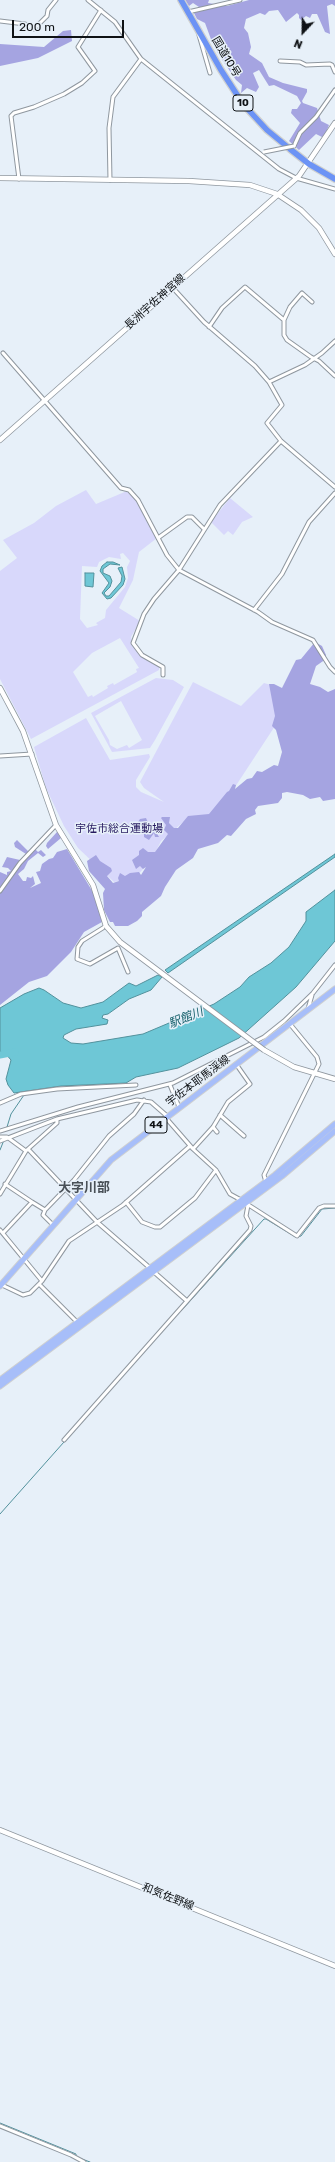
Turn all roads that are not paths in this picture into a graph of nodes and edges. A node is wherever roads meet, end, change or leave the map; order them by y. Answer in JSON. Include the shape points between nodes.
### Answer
{"nodes":[{"id":1,"x":56,"y":0,"type":"edge"},
{"id":2,"x":88,"y":0,"type":"edge"},
{"id":3,"x":181,"y":0,"type":"edge"},
{"id":4,"x":240,"y":0,"type":"edge"},
{"id":5,"x":101,"y":10,"type":"junction"},
{"id":6,"x":188,"y":12,"type":"junction"},
{"id":7,"x":0,"y":21,"type":"edge"},
{"id":8,"x":197,"y":28,"type":"junction"},
{"id":9,"x":141,"y":60,"type":"junction"},
{"id":10,"x":280,"y":61,"type":"dead end"},
{"id":11,"x":335,"y":72,"type":"edge"},
{"id":12,"x":210,"y":73,"type":"dead end"},
{"id":13,"x":335,"y":90,"type":"edge"},
{"id":14,"x":335,"y":123,"type":"edge"},
{"id":15,"x":259,"y":153,"type":"junction"},
{"id":16,"x":309,"y":164,"type":"junction"},
{"id":17,"x":0,"y":178,"type":"edge"},
{"id":18,"x":19,"y":178,"type":"junction"},
{"id":19,"x":296,"y":178,"type":"junction"},
{"id":20,"x":335,"y":179,"type":"edge"},
{"id":21,"x":110,"y":180,"type":"junction"},
{"id":22,"x":335,"y":189,"type":"edge"},
{"id":23,"x":277,"y":194,"type":"junction"},
{"id":24,"x":335,"y":254,"type":"edge"},
{"id":25,"x":172,"y":287,"type":"junction"},
{"id":26,"x":312,"y":302,"type":"dead end"},
{"id":27,"x":284,"y":320,"type":"junction"},
{"id":28,"x":209,"y":327,"type":"junction"},
{"id":29,"x":335,"y":341,"type":"edge"},
{"id":30,"x":3,"y":354,"type":"dead end"},
{"id":31,"x":314,"y":359,"type":"junction"},
{"id":32,"x":335,"y":376,"type":"edge"},
{"id":33,"x":269,"y":382,"type":"junction"},
{"id":34,"x":45,"y":400,"type":"junction"},
{"id":35,"x":0,"y":440,"type":"edge"},
{"id":36,"x":281,"y":441,"type":"junction"},
{"id":37,"x":335,"y":487,"type":"edge"},
{"id":38,"x":335,"y":493,"type":"edge"},
{"id":39,"x":204,"y":529,"type":"junction"},
{"id":40,"x":158,"y":538,"type":"junction"},
{"id":41,"x":179,"y":570,"type":"junction"},
{"id":42,"x":254,"y":610,"type":"junction"},
{"id":43,"x":335,"y":672,"type":"edge"},
{"id":44,"x":163,"y":675,"type":"dead end"},
{"id":45,"x":0,"y":688,"type":"edge"},
{"id":46,"x":32,"y":754,"type":"junction"},
{"id":47,"x":0,"y":756,"type":"edge"},
{"id":48,"x":56,"y":824,"type":"junction"},
{"id":49,"x":0,"y":891,"type":"edge"},
{"id":50,"x":106,"y":926,"type":"junction"},
{"id":51,"x":335,"y":965,"type":"edge"},
{"id":52,"x":128,"y":972,"type":"dead end"},
{"id":53,"x":335,"y":989,"type":"edge"},
{"id":54,"x":313,"y":993,"type":"junction"},
{"id":55,"x":308,"y":1010,"type":"junction"},
{"id":56,"x":290,"y":1024,"type":"junction"},
{"id":57,"x":236,"y":1064,"type":"junction"},
{"id":58,"x":315,"y":1073,"type":"junction"},
{"id":59,"x":335,"y":1079,"type":"edge"},
{"id":60,"x":136,"y":1085,"type":"dead end"},
{"id":61,"x":170,"y":1085,"type":"junction"},
{"id":62,"x":144,"y":1100,"type":"junction"},
{"id":63,"x":0,"y":1103,"type":"edge"},
{"id":64,"x":179,"y":1107,"type":"junction"},
{"id":65,"x":220,"y":1115,"type":"junction"},
{"id":66,"x":166,"y":1117,"type":"junction"},
{"id":67,"x":57,"y":1119,"type":"junction"},
{"id":68,"x":335,"y":1124,"type":"edge"},
{"id":69,"x":213,"y":1127,"type":"junction"},
{"id":70,"x":335,"y":1130,"type":"edge"},
{"id":71,"x":0,"y":1131,"type":"edge"},
{"id":72,"x":217,"y":1132,"type":"dead end"},
{"id":73,"x":244,"y":1136,"type":"dead end"},
{"id":74,"x":0,"y":1137,"type":"edge"},
{"id":75,"x":7,"y":1137,"type":"junction"},
{"id":76,"x":0,"y":1140,"type":"edge"},
{"id":77,"x":192,"y":1148,"type":"junction"},
{"id":78,"x":27,"y":1150,"type":"junction"},
{"id":79,"x":216,"y":1170,"type":"junction"},
{"id":80,"x":5,"y":1184,"type":"junction"},
{"id":81,"x":267,"y":1184,"type":"junction"},
{"id":82,"x":65,"y":1188,"type":"junction"},
{"id":83,"x":0,"y":1193,"type":"edge"},
{"id":84,"x":75,"y":1200,"type":"junction"},
{"id":85,"x":32,"y":1202,"type":"junction"},
{"id":86,"x":126,"y":1202,"type":"junction"},
{"id":87,"x":245,"y":1203,"type":"junction"},
{"id":88,"x":335,"y":1206,"type":"edge"},
{"id":89,"x":45,"y":1210,"type":"junction"},
{"id":90,"x":97,"y":1222,"type":"junction"},
{"id":91,"x":53,"y":1225,"type":"junction"},
{"id":92,"x":1,"y":1231,"type":"edge"},
{"id":93,"x":22,"y":1259,"type":"junction"},
{"id":94,"x":152,"y":1270,"type":"junction"},
{"id":95,"x":42,"y":1281,"type":"junction"},
{"id":96,"x":39,"y":1284,"type":"junction"},
{"id":97,"x":0,"y":1285,"type":"edge"},
{"id":98,"x":187,"y":1301,"type":"junction"},
{"id":99,"x":79,"y":1324,"type":"junction"},
{"id":100,"x":1,"y":1378,"type":"edge"},
{"id":101,"x":0,"y":1386,"type":"edge"},
{"id":102,"x":64,"y":1440,"type":"dead end"},
{"id":103,"x":0,"y":1830,"type":"edge"},
{"id":104,"x":335,"y":1966,"type":"edge"},
{"id":105,"x":0,"y":2126,"type":"edge"},
{"id":106,"x":84,"y":2162,"type":"edge"}],
"edges":[{"from":1,"to":7,"type":"street","via":[[48,10],[47,16],[34,29],[25,24]]},
{"from":2,"to":5,"type":"street"},
{"from":3,"to":6,"type":"highway","name":"国道10号","number":"10"},
{"from":4,"to":6,"type":"street"},
{"from":5,"to":9,"type":"street","via":[[121,29]]},
{"from":5,"to":18,"type":"street","via":[[78,47],[95,71],[64,94],[11,116]]},
{"from":6,"to":8,"type":"highway","name":"国道10号","number":"10"},
{"from":8,"to":12,"type":"street"},
{"from":8,"to":16,"type":"highway","name":"国道10号","number":"10","via":[[243,104],[267,130]]},
{"from":9,"to":15,"type":"street"},
{"from":9,"to":21,"type":"street","via":[[113,97]]},
{"from":10,"to":11,"type":"street","via":[[300,62],[306,65],[330,64]]},
{"from":13,"to":15,"type":"street","bridge":true,"via":[[316,117],[300,133],[294,146]]},
{"from":14,"to":16,"type":"street","name":"長洲宇佐神宮線"},
{"from":15,"to":19,"type":"street","via":[[279,169]]},
{"from":16,"to":19,"type":"street","name":"長洲宇佐神宮線"},
{"from":16,"to":20,"type":"highway","name":"国道10号","number":"10"},
{"from":17,"to":18,"type":"street"},
{"from":18,"to":21,"type":"street"},
{"from":19,"to":22,"type":"street"},
{"from":19,"to":23,"type":"street","name":"長洲宇佐神宮線"},
{"from":21,"to":23,"type":"street","via":[[239,183]]},
{"from":23,"to":24,"type":"street","via":[[319,228]]},
{"from":23,"to":25,"type":"street","name":"長洲宇佐神宮線"},
{"from":25,"to":28,"type":"street"},
{"from":25,"to":34,"type":"street","name":"長洲宇佐神宮線"},
{"from":26,"to":27,"type":"street","via":[[302,293],[290,307]]},
{"from":27,"to":28,"type":"street","via":[[245,287],[222,308]]},
{"from":27,"to":31,"type":"street","via":[[283,330],[287,340]]},
{"from":28,"to":33,"type":"street","via":[[255,366]]},
{"from":29,"to":31,"type":"street"},
{"from":30,"to":34,"type":"street"},
{"from":31,"to":32,"type":"street"},
{"from":31,"to":33,"type":"street"},
{"from":33,"to":36,"type":"street","via":[[282,405],[266,422]]},
{"from":34,"to":35,"type":"street","name":"長洲宇佐神宮線"},
{"from":34,"to":40,"type":"street","via":[[121,488],[132,493],[142,506]]},
{"from":36,"to":37,"type":"street"},
{"from":36,"to":39,"type":"street","via":[[220,505]]},
{"from":38,"to":42,"type":"street","via":[[309,522],[282,574]]},
{"from":39,"to":40,"type":"street","via":[[192,517],[187,517]]},
{"from":39,"to":41,"type":"street"},
{"from":40,"to":41,"type":"street"},
{"from":41,"to":42,"type":"street"},
{"from":41,"to":44,"type":"street","via":[[150,605],[132,640],[142,655],[164,668]]},
{"from":42,"to":43,"type":"street","via":[[272,622],[313,640]]},
{"from":45,"to":46,"type":"street","via":[[20,723]]},
{"from":46,"to":47,"type":"street"},
{"from":46,"to":48,"type":"street"},
{"from":48,"to":49,"type":"street","via":[[20,863]]},
{"from":48,"to":50,"type":"street","via":[[90,880]]},
{"from":50,"to":52,"type":"street","via":[[82,941],[78,947],[77,959],[90,964],[118,948]]},
{"from":50,"to":58,"type":"street","bridge":true,"via":[[120,942],[264,1050],[287,1063]]},
{"from":51,"to":54,"type":"street"},
{"from":53,"to":55,"type":"main road","name":"宇佐本耶馬渓線","number":"44"},
{"from":54,"to":55,"type":"street"},
{"from":54,"to":61,"type":"street","via":[[264,1037]]},
{"from":55,"to":56,"type":"main road","name":"宇佐本耶馬渓線","number":"44"},
{"from":56,"to":57,"type":"main road","name":"宇佐本耶馬渓線","number":"44"},
{"from":56,"to":58,"type":"street","via":[[317,1057],[319,1064]]},
{"from":57,"to":64,"type":"main road","name":"宇佐本耶馬渓線","number":"44"},
{"from":57,"to":65,"type":"street","via":[[250,1084],[232,1098]]},
{"from":58,"to":59,"type":"street"},
{"from":58,"to":81,"type":"street","via":[[264,1174]]},
{"from":60,"to":63,"type":"street","via":[[57,1088],[21,1094]]},
{"from":61,"to":64,"type":"street"},
{"from":61,"to":71,"type":"street","via":[[78,1107]]},
{"from":62,"to":66,"type":"street","via":[[154,1104]]},
{"from":62,"to":67,"type":"street","via":[[115,1104]]},
{"from":62,"to":82,"type":"street"},
{"from":64,"to":66,"type":"main road","name":"宇佐本耶馬渓線","number":"44"},
{"from":65,"to":69,"type":"street"},
{"from":65,"to":73,"type":"street"},
{"from":66,"to":77,"type":"street"},
{"from":66,"to":84,"type":"main road","name":"宇佐本耶馬渓線","number":"44","via":[[111,1160]]},
{"from":67,"to":75,"type":"street"},
{"from":67,"to":78,"type":"street","via":[[56,1123]]},
{"from":68,"to":81,"type":"main road"},
{"from":69,"to":72,"type":"street"},
{"from":69,"to":77,"type":"street"},
{"from":70,"to":81,"type":"main road"},
{"from":74,"to":75,"type":"street"},
{"from":75,"to":76,"type":"street"},
{"from":75,"to":78,"type":"street"},
{"from":77,"to":79,"type":"street"},
{"from":77,"to":86,"type":"street"},
{"from":78,"to":80,"type":"street"},
{"from":78,"to":82,"type":"street"},
{"from":79,"to":86,"type":"street","via":[[195,1198],[160,1227],[142,1222]]},
{"from":79,"to":87,"type":"street","via":[[230,1194]]},
{"from":80,"to":83,"type":"street"},
{"from":80,"to":85,"type":"street"},
{"from":81,"to":87,"type":"main road"},
{"from":82,"to":84,"type":"street"},
{"from":82,"to":89,"type":"street"},
{"from":84,"to":90,"type":"street"},
{"from":84,"to":91,"type":"main road","name":"宇佐本耶馬渓線","number":"44"},
{"from":85,"to":89,"type":"street"},
{"from":85,"to":92,"type":"street"},
{"from":86,"to":90,"type":"street"},
{"from":87,"to":88,"type":"street","via":[[297,1236],[319,1208]]},
{"from":87,"to":94,"type":"main road"},
{"from":87,"to":98,"type":"street","via":[[250,1230]]},
{"from":89,"to":91,"type":"street","via":[[43,1215]]},
{"from":90,"to":94,"type":"street"},
{"from":90,"to":95,"type":"street","via":[[69,1241]]},
{"from":91,"to":93,"type":"main road","name":"宇佐本耶馬渓線","number":"44"},
{"from":92,"to":93,"type":"street"},
{"from":93,"to":95,"type":"street"},
{"from":93,"to":97,"type":"main road","name":"宇佐本耶馬渓線","number":"44"},
{"from":94,"to":98,"type":"street"},
{"from":94,"to":99,"type":"main road"},
{"from":95,"to":96,"type":"street"},
{"from":96,"to":97,"type":"street","via":[[25,1295]]},
{"from":96,"to":99,"type":"street"},
{"from":98,"to":102,"type":"street"},
{"from":99,"to":100,"type":"main road"},
{"from":99,"to":101,"type":"main road"},
{"from":103,"to":104,"type":"street","name":"和気佐野線"},
{"from":105,"to":106,"type":"street"}]}
